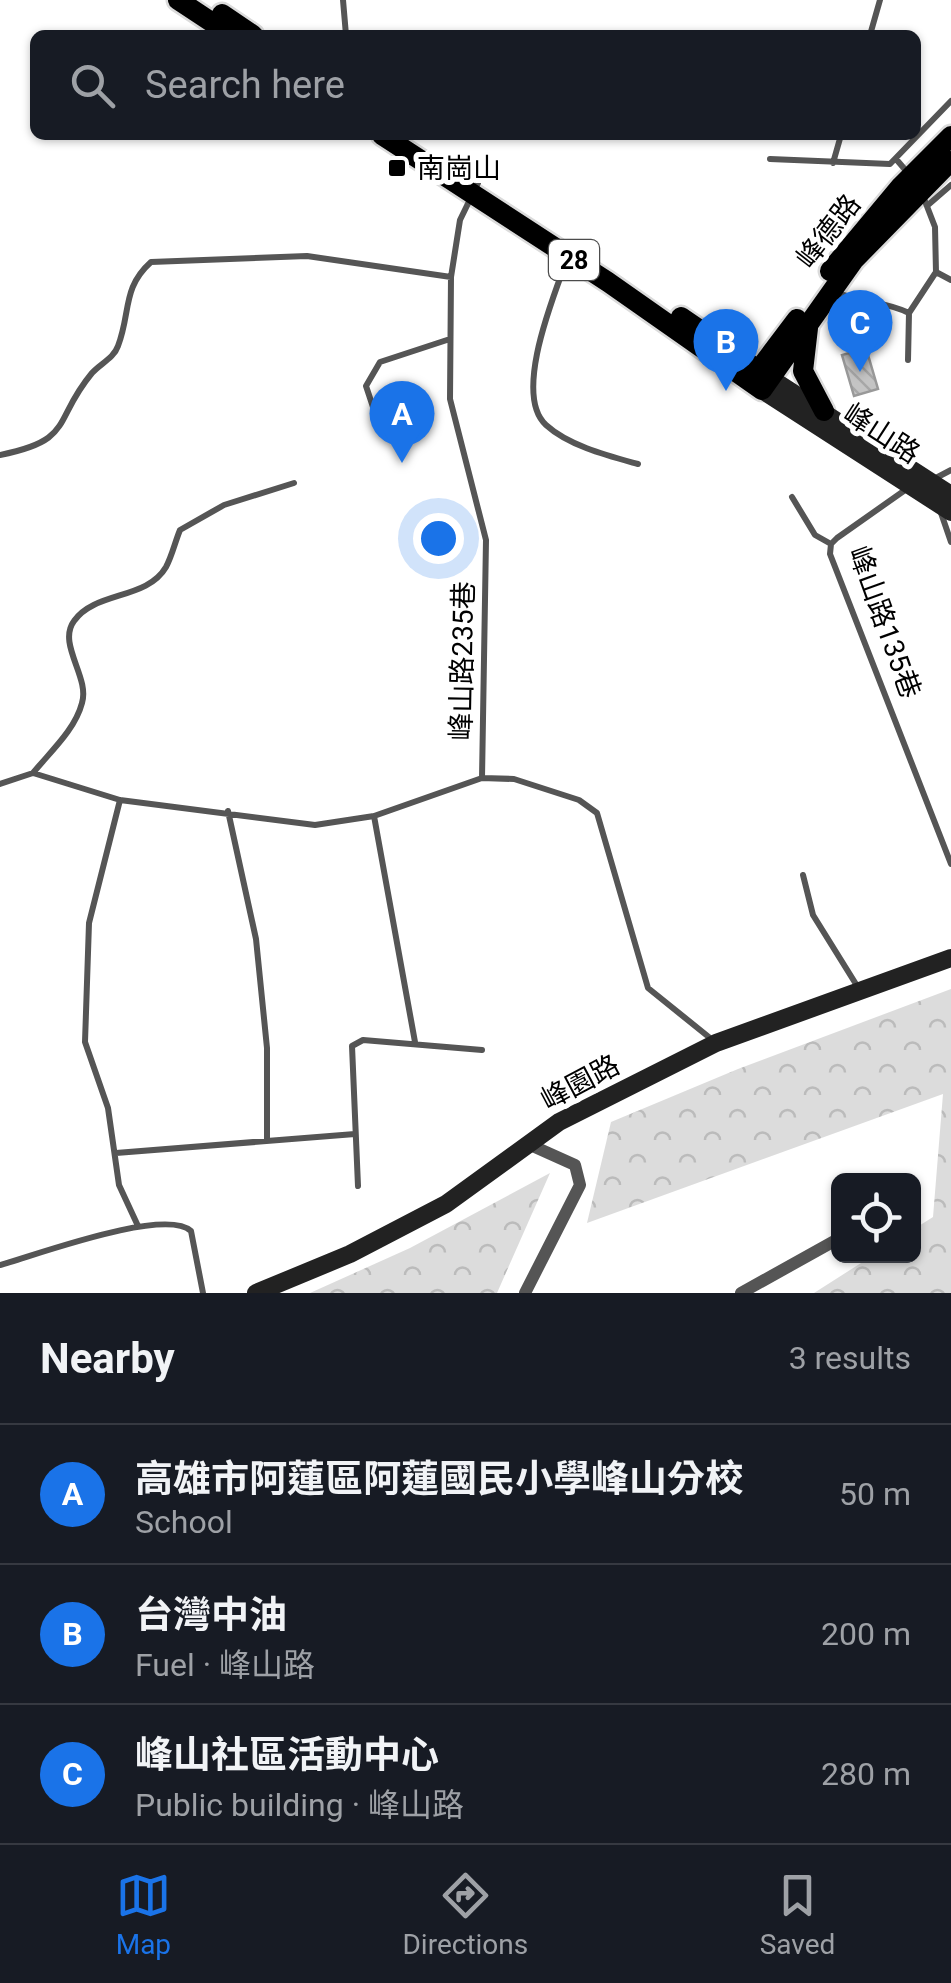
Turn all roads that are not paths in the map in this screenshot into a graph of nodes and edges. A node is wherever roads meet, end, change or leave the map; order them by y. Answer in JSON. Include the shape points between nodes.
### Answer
{"nodes":[{"id":1,"x":178,"y":0,"type":"edge"},
{"id":2,"x":200,"y":0,"type":"edge"},
{"id":3,"x":343,"y":0,"type":"edge"},
{"id":4,"x":880,"y":0,"type":"edge"},
{"id":5,"x":223,"y":30,"type":"edge"},
{"id":6,"x":246,"y":30,"type":"edge"},
{"id":7,"x":346,"y":30,"type":"edge"},
{"id":8,"x":871,"y":30,"type":"edge"},
{"id":9,"x":951,"y":101,"type":"edge"},
{"id":10,"x":921,"y":133,"type":"edge"},
{"id":11,"x":951,"y":136,"type":"edge"},
{"id":12,"x":391,"y":140,"type":"edge"},
{"id":13,"x":411,"y":140,"type":"edge"},
{"id":14,"x":839,"y":140,"type":"edge"},
{"id":15,"x":914,"y":140,"type":"edge"},
{"id":16,"x":770,"y":159,"type":"dead end"},
{"id":17,"x":896,"y":159,"type":"junction"},
{"id":18,"x":951,"y":161,"type":"edge"},
{"id":19,"x":832,"y":163,"type":"junction"},
{"id":20,"x":951,"y":184,"type":"edge"},
{"id":21,"x":475,"y":189,"type":"junction"},
{"id":22,"x":919,"y":191,"type":"junction"},
{"id":23,"x":569,"y":256,"type":"junction"},
{"id":24,"x":936,"y":272,"type":"junction"},
{"id":25,"x":452,"y":277,"type":"junction"},
{"id":26,"x":951,"y":280,"type":"edge"},
{"id":27,"x":832,"y":290,"type":"junction"},
{"id":28,"x":909,"y":312,"type":"junction"},
{"id":29,"x":802,"y":323,"type":"junction"},
{"id":30,"x":450,"y":339,"type":"junction"},
{"id":31,"x":723,"y":345,"type":"junction"},
{"id":32,"x":908,"y":360,"type":"dead end"},
{"id":33,"x":760,"y":380,"type":"junction"},
{"id":34,"x":373,"y":406,"type":"dead end"},
{"id":35,"x":824,"y":412,"type":"junction"},
{"id":36,"x":0,"y":456,"type":"edge"},
{"id":37,"x":638,"y":464,"type":"dead end"},
{"id":38,"x":951,"y":470,"type":"edge"},
{"id":39,"x":294,"y":483,"type":"dead end"},
{"id":40,"x":912,"y":485,"type":"junction"},
{"id":41,"x":943,"y":496,"type":"edge"},
{"id":42,"x":792,"y":497,"type":"dead end"},
{"id":43,"x":951,"y":542,"type":"edge"},
{"id":44,"x":831,"y":544,"type":"junction"},
{"id":45,"x":33,"y":773,"type":"junction"},
{"id":46,"x":482,"y":778,"type":"junction"},
{"id":47,"x":0,"y":784,"type":"edge"},
{"id":48,"x":120,"y":800,"type":"junction"},
{"id":49,"x":228,"y":811,"type":"junction"},
{"id":50,"x":374,"y":816,"type":"junction"},
{"id":51,"x":951,"y":864,"type":"edge"},
{"id":52,"x":803,"y":875,"type":"dead end"},
{"id":53,"x":951,"y":958,"type":"edge"},
{"id":54,"x":860,"y":991,"type":"junction"},
{"id":55,"x":415,"y":1042,"type":"junction"},
{"id":56,"x":716,"y":1043,"type":"junction"},
{"id":57,"x":482,"y":1050,"type":"dead end"},
{"id":58,"x":355,"y":1134,"type":"junction"},
{"id":59,"x":268,"y":1141,"type":"junction"},
{"id":60,"x":526,"y":1143,"type":"junction"},
{"id":61,"x":116,"y":1153,"type":"junction"},
{"id":62,"x":358,"y":1186,"type":"dead end"},
{"id":63,"x":138,"y":1226,"type":"junction"},
{"id":64,"x":831,"y":1243,"type":"edge"},
{"id":65,"x":0,"y":1265,"type":"edge"},
{"id":66,"x":203,"y":1293,"type":"edge"},
{"id":67,"x":256,"y":1293,"type":"edge"},
{"id":68,"x":525,"y":1293,"type":"edge"},
{"id":69,"x":741,"y":1293,"type":"edge"}],
"edges":[{"from":1,"to":5,"type":"main road"},
{"from":2,"to":6,"type":"main road"},
{"from":3,"to":7,"type":"lane"},
{"from":4,"to":8,"type":"lane"},
{"from":9,"to":10,"type":"lane"},
{"from":11,"to":22,"type":"main road","name":"峰德路"},
{"from":12,"to":21,"type":"main road","name":"峰山路","number":"28"},
{"from":13,"to":21,"type":"main road","name":"峰山路","number":"28"},
{"from":14,"to":19,"type":"lane"},
{"from":15,"to":17,"type":"lane"},
{"from":16,"to":19,"type":"lane"},
{"from":17,"to":19,"type":"lane"},
{"from":17,"to":22,"type":"lane"},
{"from":18,"to":22,"type":"main road","name":"峰德路"},
{"from":20,"to":22,"type":"lane"},
{"from":21,"to":23,"type":"main road","name":"峰山路","number":"28"},
{"from":21,"to":25,"type":"lane","name":"峰山路235巷","via":[[460,220]]},
{"from":21,"to":31,"type":"main road","name":"峰山路","number":"28"},
{"from":22,"to":24,"type":"lane","via":[[935,227]]},
{"from":22,"to":27,"type":"main road","name":"峰德路"},
{"from":22,"to":29,"type":"main road","name":"峰德路","via":[[844,251]]},
{"from":23,"to":33,"type":"main road","name":"峰山路","number":"28"},
{"from":23,"to":37,"type":"lane","via":[[544,321],[532,400],[545,424],[598,453]]},
{"from":24,"to":26,"type":"lane"},
{"from":24,"to":28,"type":"lane"},
{"from":25,"to":30,"type":"lane","name":"峰山路235巷"},
{"from":25,"to":36,"type":"lane","via":[[306,256],[151,262],[130,287],[118,347],[93,372],[62,426],[39,446]]},
{"from":27,"to":28,"type":"lane"},
{"from":27,"to":29,"type":"main road","name":"峰德路"},
{"from":28,"to":32,"type":"lane"},
{"from":29,"to":31,"type":"main road","via":[[749,350]]},
{"from":29,"to":33,"type":"main road","name":"峰德路"},
{"from":29,"to":35,"type":"main road","via":[[803,371]]},
{"from":30,"to":34,"type":"lane","via":[[380,362],[366,386]]},
{"from":30,"to":46,"type":"lane","name":"峰山路235巷","via":[[450,399],[486,540]]},
{"from":31,"to":33,"type":"main road","name":"峰山路","number":"28"},
{"from":33,"to":35,"type":"street","name":"峰山路"},
{"from":33,"to":40,"type":"street","name":"峰山路"},
{"from":35,"to":41,"type":"street","name":"峰山路"},
{"from":38,"to":41,"type":"lane"},
{"from":39,"to":45,"type":"lane","via":[[224,506],[180,530],[165,569],[148,585],[80,613],[68,636],[82,705]]},
{"from":40,"to":41,"type":"street","name":"峰山路"},
{"from":40,"to":44,"type":"lane","name":"峰山路135巷"},
{"from":41,"to":43,"type":"lane"},
{"from":42,"to":44,"type":"lane","via":[[815,535]]},
{"from":44,"to":51,"type":"lane","name":"峰山路135巷"},
{"from":45,"to":47,"type":"lane"},
{"from":45,"to":48,"type":"lane","name":"峰山路235巷"},
{"from":46,"to":50,"type":"lane","name":"峰山路235巷"},
{"from":46,"to":56,"type":"lane","via":[[514,778],[592,806],[648,988]]},
{"from":48,"to":49,"type":"lane","name":"峰山路235巷"},
{"from":48,"to":61,"type":"lane","via":[[90,923],[85,1042]]},
{"from":49,"to":50,"type":"lane","name":"峰山路235巷","via":[[306,824]]},
{"from":49,"to":59,"type":"lane","via":[[256,939]]},
{"from":50,"to":55,"type":"lane"},
{"from":52,"to":54,"type":"lane","via":[[813,915]]},
{"from":53,"to":54,"type":"street","name":"峰園路"},
{"from":54,"to":56,"type":"street","name":"峰園路"},
{"from":55,"to":57,"type":"lane"},
{"from":55,"to":58,"type":"lane","via":[[363,1040],[352,1046]]},
{"from":56,"to":60,"type":"street","name":"峰園路"},
{"from":58,"to":59,"type":"lane"},
{"from":58,"to":62,"type":"lane"},
{"from":59,"to":61,"type":"lane"},
{"from":60,"to":67,"type":"street","name":"峰園路","via":[[446,1204]]},
{"from":60,"to":68,"type":"street","via":[[575,1165],[580,1185]]},
{"from":61,"to":63,"type":"lane","via":[[119,1186]]},
{"from":63,"to":65,"type":"lane"},
{"from":63,"to":66,"type":"lane","via":[[177,1222],[191,1232]]},
{"from":64,"to":69,"type":"street"}]}
